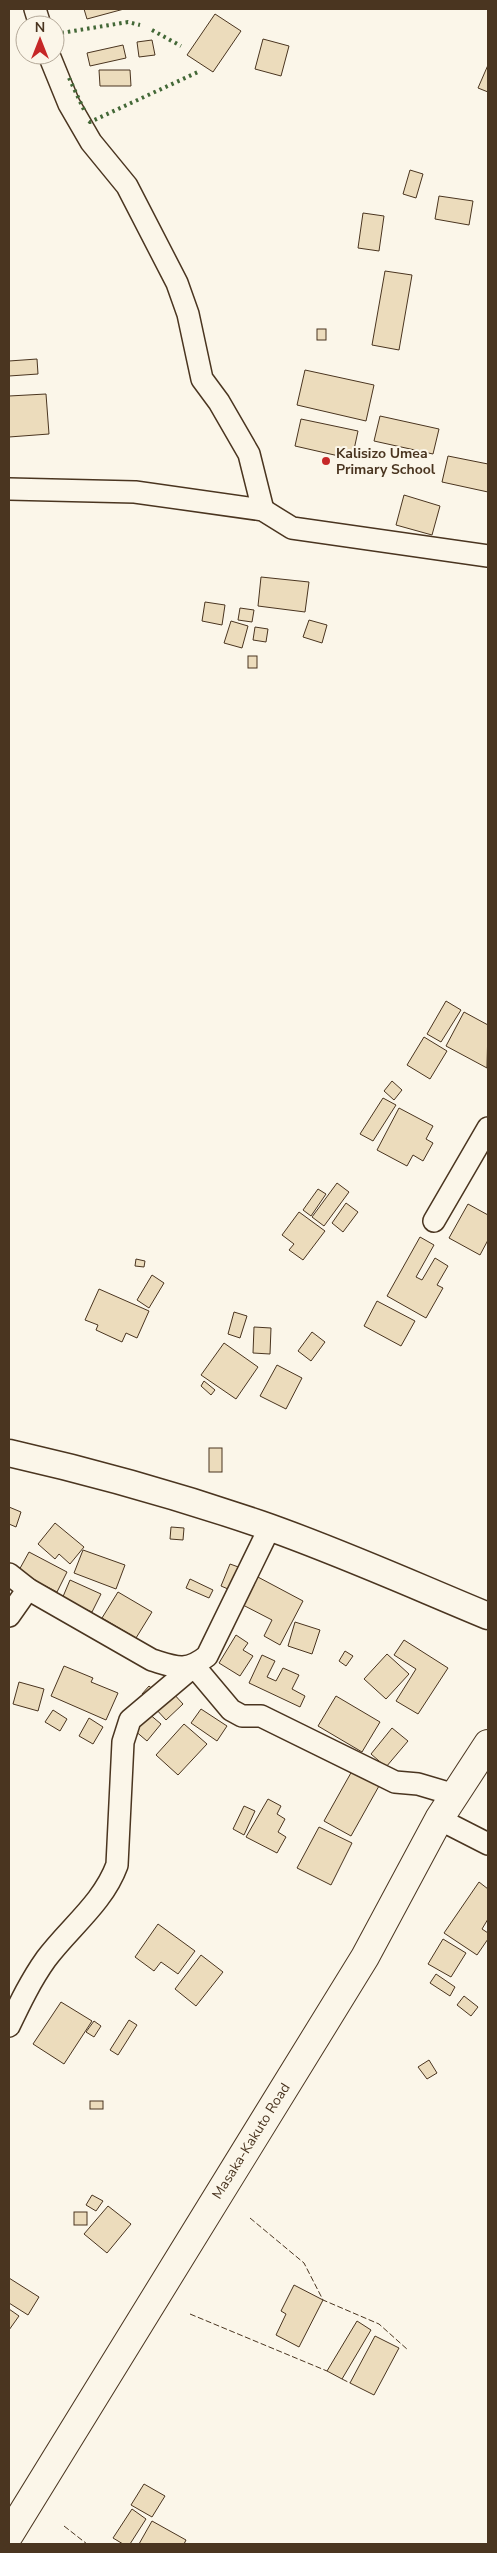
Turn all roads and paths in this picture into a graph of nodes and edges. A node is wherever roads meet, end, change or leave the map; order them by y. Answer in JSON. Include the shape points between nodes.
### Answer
{"nodes":[{"id":1,"x":53,"y":65,"type":"edge"},
{"id":2,"x":9,"y":489,"type":"edge"},
{"id":3,"x":263,"y":510,"type":"junction"},
{"id":4,"x":488,"y":556,"type":"edge"},
{"id":5,"x":488,"y":1128,"type":"edge"},
{"id":6,"x":434,"y":1221,"type":"dead end"},
{"id":7,"x":9,"y":1453,"type":"edge"},
{"id":8,"x":270,"y":1527,"type":"junction"},
{"id":9,"x":9,"y":1574,"type":"edge"},
{"id":10,"x":28,"y":1589,"type":"junction"},
{"id":11,"x":9,"y":1616,"type":"edge"},
{"id":12,"x":488,"y":1616,"type":"edge"},
{"id":13,"x":194,"y":1666,"type":"junction"},
{"id":14,"x":488,"y":1744,"type":"edge"},
{"id":15,"x":455,"y":1795,"type":"junction"},
{"id":16,"x":439,"y":1819,"type":"junction"},
{"id":17,"x":488,"y":1844,"type":"edge"},
{"id":18,"x":9,"y":2026,"type":"edge"},
{"id":19,"x":9,"y":2535,"type":"edge"}],
"edges":[{"from":1,"to":3,"type":"street","via":[[69,104],[91,142],[127,186],[177,283],[188,314],[202,379],[250,454]]},
{"from":2,"to":3,"type":"street","via":[[135,492]]},
{"from":3,"to":4,"type":"street","via":[[292,528]]},
{"from":5,"to":6,"type":"street"},
{"from":7,"to":8,"type":"street","via":[[208,1506]]},
{"from":8,"to":12,"type":"street"},
{"from":8,"to":13,"type":"street","via":[[206,1656]]},
{"from":9,"to":10,"type":"street"},
{"from":10,"to":11,"type":"street"},
{"from":10,"to":13,"type":"street","via":[[152,1660],[174,1667]]},
{"from":13,"to":15,"type":"street","via":[[230,1710],[242,1716],[261,1716],[395,1782],[418,1784]]},
{"from":13,"to":18,"type":"street","via":[[130,1720],[123,1742],[117,1865],[111,1882],[47,1958]]},
{"from":14,"to":15,"type":"highway","name":"Masaka-Kakuto Road"},
{"from":15,"to":16,"type":"highway","name":"Masaka-Kakuto Road"},
{"from":16,"to":17,"type":"street"},
{"from":16,"to":19,"type":"highway","name":"Masaka-Kakuto Road","via":[[365,1957]]}]}
